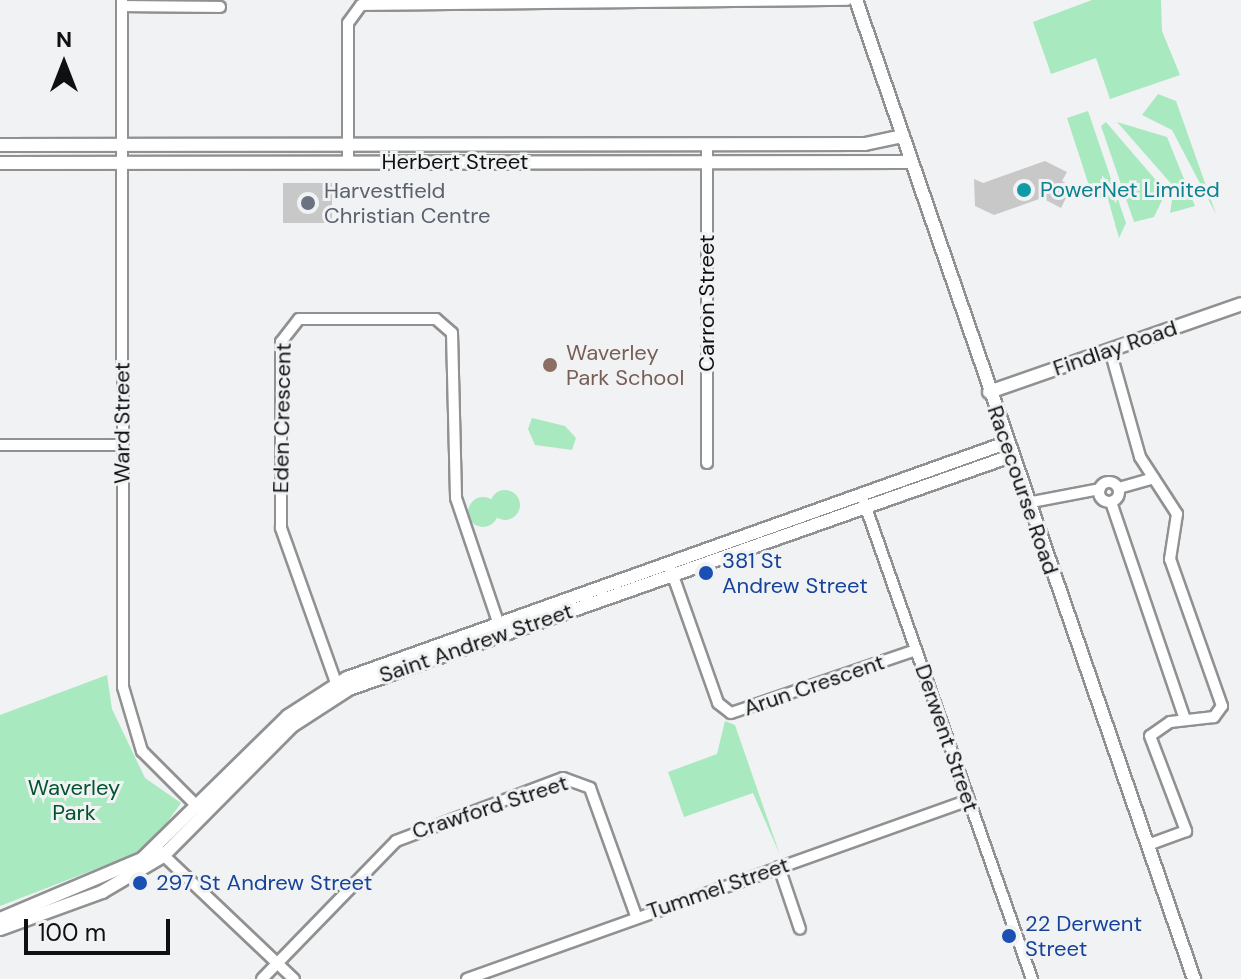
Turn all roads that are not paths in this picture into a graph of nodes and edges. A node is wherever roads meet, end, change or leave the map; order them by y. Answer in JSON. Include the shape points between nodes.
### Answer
{"nodes":[{"id":1,"x":847,"y":0,"type":"edge"},
{"id":2,"x":856,"y":0,"type":"edge"},
{"id":3,"x":122,"y":3,"type":"edge"},
{"id":4,"x":220,"y":7,"type":"dead end"},
{"id":5,"x":903,"y":136,"type":"junction"},
{"id":6,"x":348,"y":144,"type":"junction"},
{"id":7,"x":531,"y":144,"type":"junction"},
{"id":8,"x":707,"y":144,"type":"junction"},
{"id":9,"x":0,"y":145,"type":"edge"},
{"id":10,"x":122,"y":145,"type":"junction"},
{"id":11,"x":348,"y":162,"type":"junction"},
{"id":12,"x":531,"y":162,"type":"junction"},
{"id":13,"x":707,"y":162,"type":"junction"},
{"id":14,"x":911,"y":162,"type":"junction"},
{"id":15,"x":0,"y":163,"type":"edge"},
{"id":16,"x":122,"y":163,"type":"junction"},
{"id":17,"x":1241,"y":304,"type":"edge"},
{"id":18,"x":1110,"y":350,"type":"junction"},
{"id":19,"x":989,"y":392,"type":"junction"},
{"id":20,"x":0,"y":445,"type":"edge"},
{"id":21,"x":122,"y":445,"type":"junction"},
{"id":22,"x":1008,"y":450,"type":"junction"},
{"id":23,"x":707,"y":463,"type":"dead end"},
{"id":24,"x":1154,"y":478,"type":"junction"},
{"id":25,"x":1119,"y":488,"type":"junction"},
{"id":26,"x":1100,"y":489,"type":"junction"},
{"id":27,"x":864,"y":502,"type":"junction"},
{"id":28,"x":1111,"y":502,"type":"junction"},
{"id":29,"x":1027,"y":503,"type":"junction"},
{"id":30,"x":671,"y":570,"type":"junction"},
{"id":31,"x":501,"y":629,"type":"junction"},
{"id":32,"x":916,"y":650,"type":"junction"},
{"id":33,"x":338,"y":689,"type":"junction"},
{"id":34,"x":1185,"y":719,"type":"junction"},
{"id":35,"x":969,"y":800,"type":"junction"},
{"id":36,"x":203,"y":813,"type":"junction"},
{"id":37,"x":1148,"y":845,"type":"junction"},
{"id":38,"x":160,"y":853,"type":"junction"},
{"id":39,"x":779,"y":867,"type":"junction"},
{"id":40,"x":636,"y":916,"type":"junction"},
{"id":41,"x":0,"y":919,"type":"edge"},
{"id":42,"x":0,"y":929,"type":"edge"},
{"id":43,"x":800,"y":929,"type":"dead end"},
{"id":44,"x":278,"y":963,"type":"junction"},
{"id":45,"x":262,"y":979,"type":"edge"},
{"id":46,"x":294,"y":979,"type":"edge"},
{"id":47,"x":467,"y":979,"type":"edge"},
{"id":48,"x":1032,"y":979,"type":"edge"},
{"id":49,"x":1194,"y":979,"type":"edge"}],
"edges":[{"from":1,"to":6,"type":"street","via":[[361,5],[348,23]]},
{"from":2,"to":5,"type":"street","name":"Racecourse Road"},
{"from":3,"to":4,"type":"street"},
{"from":3,"to":10,"type":"street","name":"Ward Street"},
{"from":5,"to":8,"type":"street","name":"Herbert Street","via":[[865,144]]},
{"from":5,"to":14,"type":"street","name":"Racecourse Road"},
{"from":6,"to":7,"type":"street","name":"Herbert Street"},
{"from":6,"to":10,"type":"street","name":"Herbert Street"},
{"from":6,"to":11,"type":"street"},
{"from":7,"to":8,"type":"street","name":"Herbert Street"},
{"from":7,"to":12,"type":"street"},
{"from":8,"to":13,"type":"street","name":"Carron Street"},
{"from":9,"to":10,"type":"street","name":"Herbert Street"},
{"from":10,"to":16,"type":"street","name":"Ward Street"},
{"from":11,"to":12,"type":"street","name":"Herbert Street"},
{"from":11,"to":16,"type":"street","name":"Herbert Street"},
{"from":12,"to":13,"type":"street","name":"Herbert Street"},
{"from":13,"to":14,"type":"street","name":"Herbert Street"},
{"from":13,"to":23,"type":"street","name":"Carron Street"},
{"from":14,"to":19,"type":"street","name":"Racecourse Road"},
{"from":15,"to":16,"type":"street","name":"Herbert Street"},
{"from":16,"to":21,"type":"street","name":"Ward Street"},
{"from":17,"to":18,"type":"street","name":"Findlay Road"},
{"from":18,"to":19,"type":"street","name":"Findlay Road"},
{"from":18,"to":24,"type":"street","via":[[1140,457]]},
{"from":19,"to":22,"type":"street","name":"Racecourse Road"},
{"from":20,"to":21,"type":"street"},
{"from":21,"to":36,"type":"street","name":"Ward Street","via":[[124,703],[149,760]]},
{"from":22,"to":27,"type":"street","name":"Saint Andrew Street"},
{"from":22,"to":29,"type":"street","name":"Racecourse Road"},
{"from":24,"to":25,"type":"street"},
{"from":24,"to":34,"type":"street","via":[[1177,514],[1172,568],[1222,702],[1214,717]]},
{"from":25,"to":26,"type":"street","via":[[1108,482]]},
{"from":25,"to":28,"type":"street"},
{"from":26,"to":28,"type":"street"},
{"from":26,"to":29,"type":"street"},
{"from":27,"to":30,"type":"street","name":"Saint Andrew Street"},
{"from":27,"to":32,"type":"street","name":"Derwent Street"},
{"from":28,"to":34,"type":"street"},
{"from":29,"to":37,"type":"street","name":"Racecourse Road"},
{"from":30,"to":31,"type":"street","name":"Saint Andrew Street"},
{"from":30,"to":32,"type":"street","name":"Arun Crescent","via":[[718,703],[731,713]]},
{"from":31,"to":33,"type":"street","name":"Saint Andrew Street"},
{"from":31,"to":33,"type":"street","name":"Eden Crescent","via":[[456,498],[452,333],[436,319],[299,319],[281,342],[281,528]]},
{"from":32,"to":35,"type":"street","name":"Derwent Street"},
{"from":33,"to":36,"type":"street","name":"Saint Andrew Street","via":[[288,716]]},
{"from":34,"to":37,"type":"street","via":[[1160,726],[1149,742],[1186,831]]},
{"from":35,"to":39,"type":"street","name":"Tummel Street"},
{"from":35,"to":48,"type":"street","name":"Derwent Street"},
{"from":36,"to":38,"type":"street","name":"Saint Andrew Street"},
{"from":37,"to":49,"type":"street","name":"Racecourse Road"},
{"from":38,"to":41,"type":"street","name":"Saint Andrew Street","via":[[104,881]]},
{"from":38,"to":42,"type":"street","name":"Saint Andrew Street","via":[[102,892]]},
{"from":38,"to":44,"type":"street"},
{"from":39,"to":40,"type":"street","name":"Tummel Street"},
{"from":39,"to":43,"type":"street"},
{"from":40,"to":44,"type":"street","name":"Crawford Street","via":[[593,795],[571,777],[408,833]]},
{"from":40,"to":47,"type":"street","name":"Tummel Street"},
{"from":44,"to":45,"type":"street","name":"Crawford Street"},
{"from":44,"to":46,"type":"street"}]}
